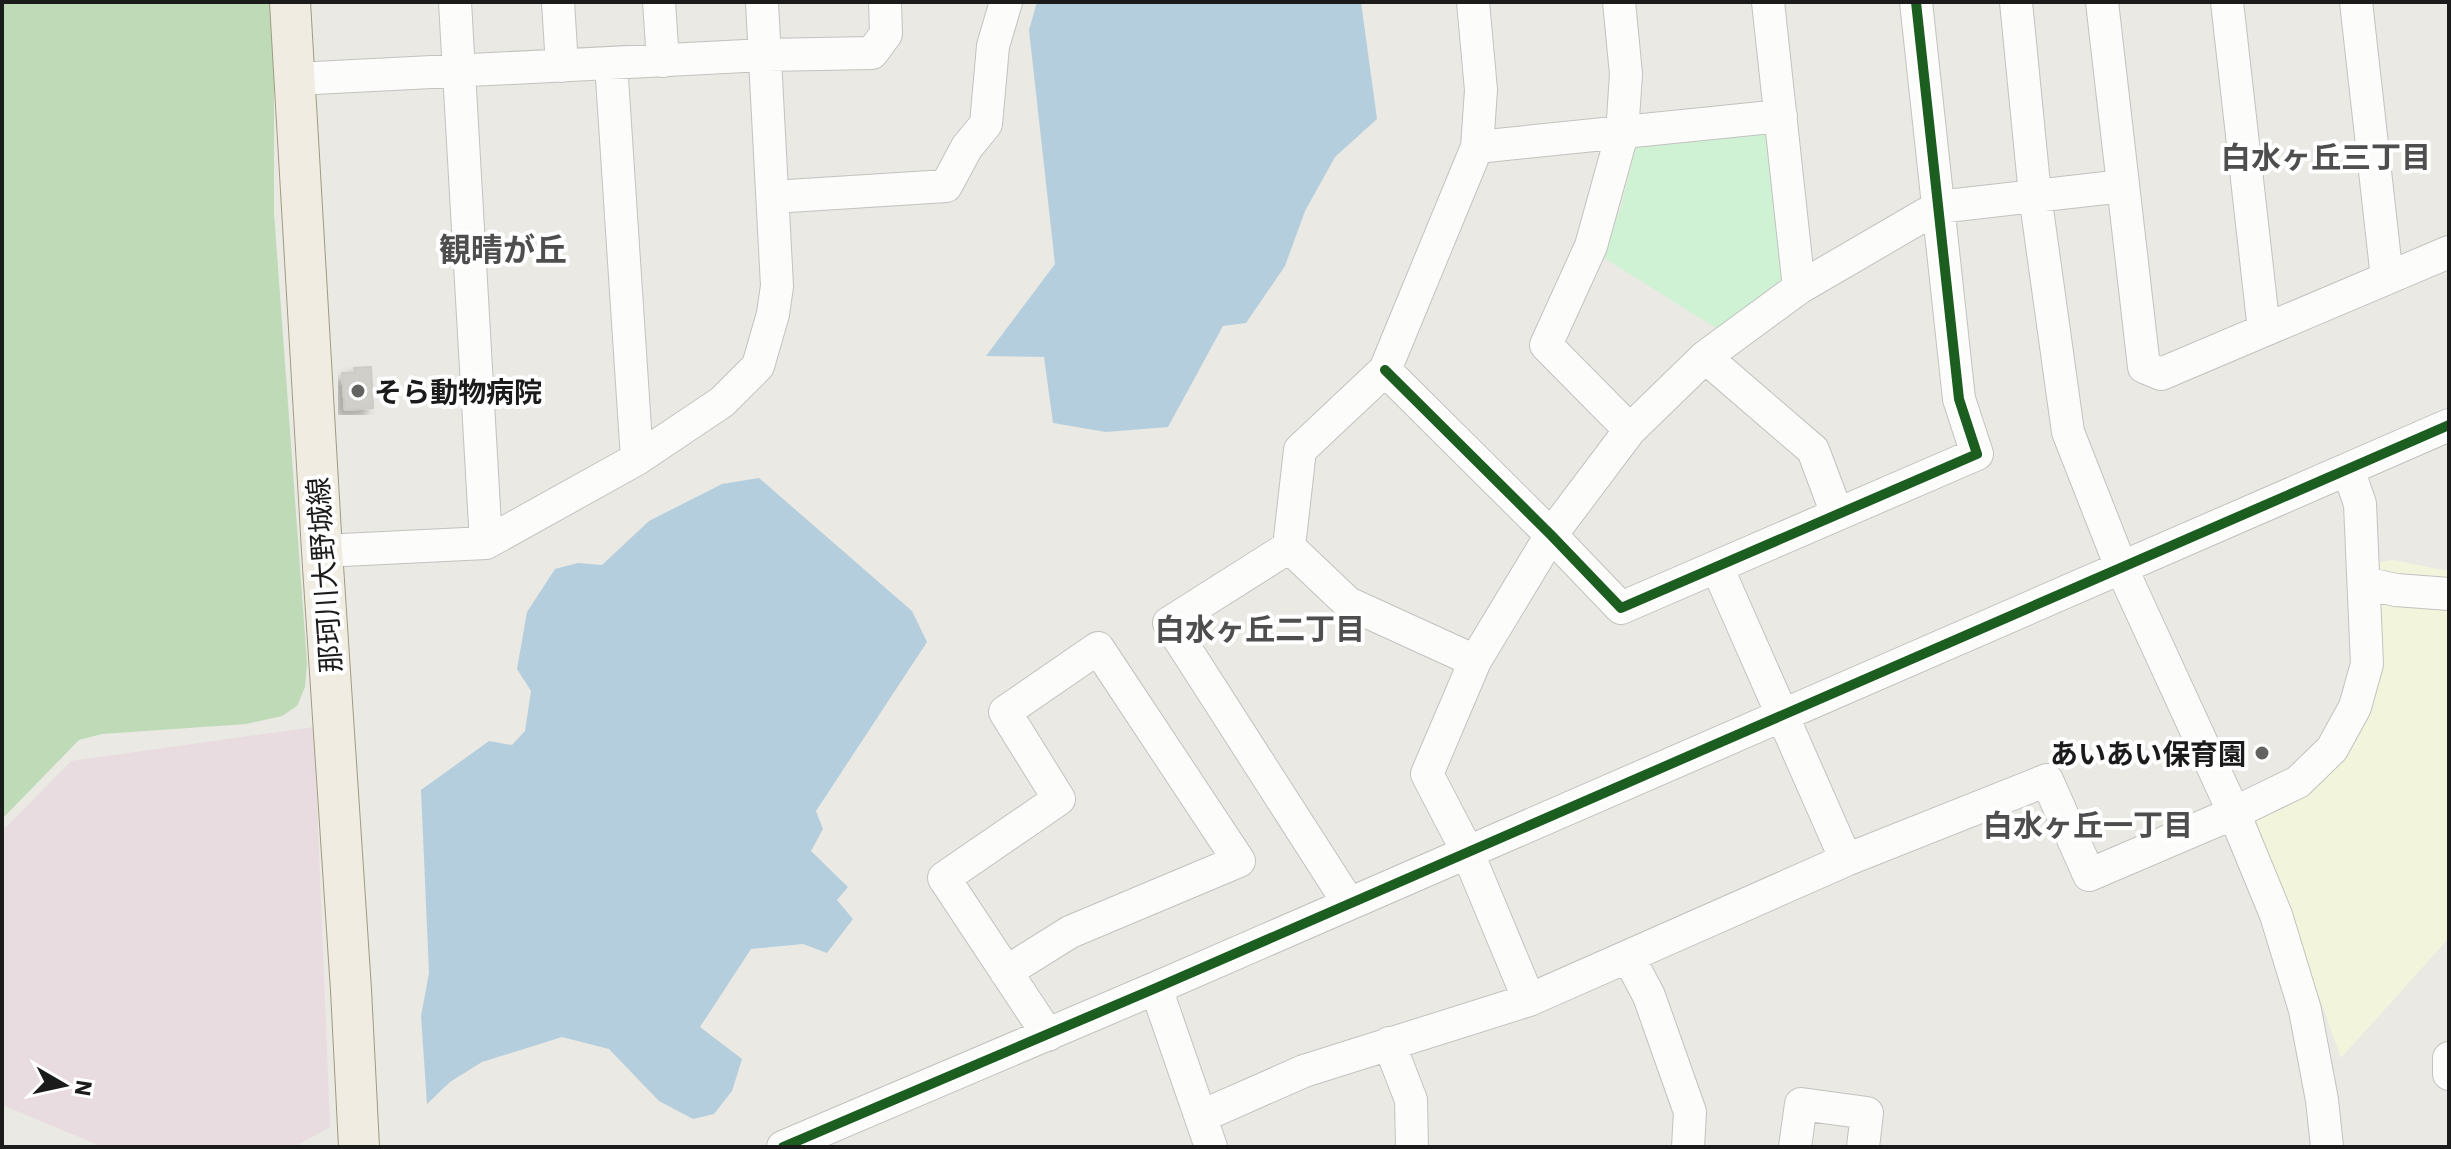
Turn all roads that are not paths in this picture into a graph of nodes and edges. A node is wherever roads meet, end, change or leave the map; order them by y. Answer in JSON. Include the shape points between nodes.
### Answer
{"nodes":[{"id":1,"x":290,"y":2,"type":"edge"},
{"id":2,"x":455,"y":2,"type":"edge"},
{"id":3,"x":558,"y":2,"type":"edge"},
{"id":4,"x":659,"y":2,"type":"edge"},
{"id":5,"x":762,"y":2,"type":"edge"},
{"id":6,"x":885,"y":2,"type":"edge"},
{"id":7,"x":1006,"y":2,"type":"edge"},
{"id":8,"x":1473,"y":2,"type":"edge"},
{"id":9,"x":1619,"y":2,"type":"edge"},
{"id":10,"x":1768,"y":2,"type":"edge"},
{"id":11,"x":1916,"y":2,"type":"edge"},
{"id":12,"x":2016,"y":2,"type":"edge"},
{"id":13,"x":2102,"y":2,"type":"edge"},
{"id":14,"x":2227,"y":2,"type":"edge"},
{"id":15,"x":2356,"y":2,"type":"edge"},
{"id":16,"x":766,"y":55,"type":"junction"},
{"id":17,"x":663,"y":61,"type":"junction"},
{"id":18,"x":611,"y":63,"type":"junction"},
{"id":19,"x":562,"y":66,"type":"junction"},
{"id":20,"x":458,"y":72,"type":"junction"},
{"id":21,"x":295,"y":79,"type":"junction"},
{"id":22,"x":1781,"y":116,"type":"junction"},
{"id":23,"x":1622,"y":134,"type":"junction"},
{"id":24,"x":1477,"y":147,"type":"junction"},
{"id":25,"x":2123,"y":186,"type":"junction"},
{"id":26,"x":2035,"y":195,"type":"junction"},
{"id":27,"x":773,"y":197,"type":"junction"},
{"id":28,"x":1938,"y":207,"type":"junction"},
{"id":29,"x":2449,"y":252,"type":"edge"},
{"id":30,"x":2387,"y":278,"type":"junction"},
{"id":31,"x":1799,"y":288,"type":"junction"},
{"id":32,"x":2264,"y":330,"type":"junction"},
{"id":33,"x":1705,"y":357,"type":"junction"},
{"id":34,"x":1385,"y":370,"type":"junction"},
{"id":35,"x":2449,"y":425,"type":"edge"},
{"id":36,"x":1630,"y":430,"type":"junction"},
{"id":37,"x":637,"y":459,"type":"junction"},
{"id":38,"x":2348,"y":469,"type":"junction"},
{"id":39,"x":1837,"y":514,"type":"junction"},
{"id":40,"x":1551,"y":535,"type":"junction"},
{"id":41,"x":486,"y":543,"type":"junction"},
{"id":42,"x":1289,"y":547,"type":"junction"},
{"id":43,"x":322,"y":551,"type":"junction"},
{"id":44,"x":1717,"y":567,"type":"junction"},
{"id":45,"x":2121,"y":567,"type":"junction"},
{"id":46,"x":2364,"y":583,"type":"junction"},
{"id":47,"x":2449,"y":594,"type":"edge"},
{"id":48,"x":1475,"y":661,"type":"junction"},
{"id":49,"x":1782,"y":715,"type":"junction"},
{"id":50,"x":2234,"y":813,"type":"junction"},
{"id":51,"x":1467,"y":851,"type":"junction"},
{"id":52,"x":1846,"y":860,"type":"junction"},
{"id":53,"x":1348,"y":902,"type":"junction"},
{"id":54,"x":1629,"y":958,"type":"junction"},
{"id":55,"x":1006,"y":972,"type":"junction"},
{"id":56,"x":1156,"y":988,"type":"junction"},
{"id":57,"x":1529,"y":1000,"type":"junction"},
{"id":58,"x":1048,"y":1035,"type":"junction"},
{"id":59,"x":1389,"y":1043,"type":"junction"},
{"id":60,"x":2449,"y":1058,"type":"edge"},
{"id":61,"x":2449,"y":1074,"type":"edge"},
{"id":62,"x":1202,"y":1116,"type":"junction"},
{"id":63,"x":359,"y":1147,"type":"edge"},
{"id":64,"x":783,"y":1147,"type":"edge"},
{"id":65,"x":1211,"y":1147,"type":"edge"},
{"id":66,"x":1412,"y":1147,"type":"edge"},
{"id":67,"x":1688,"y":1147,"type":"edge"},
{"id":68,"x":1795,"y":1147,"type":"edge"},
{"id":69,"x":1863,"y":1147,"type":"edge"},
{"id":70,"x":2327,"y":1147,"type":"edge"}],
"edges":[{"from":1,"to":21,"type":"main road","name":"那珂川大野城線"},
{"from":2,"to":20,"type":"street"},
{"from":3,"to":19,"type":"street"},
{"from":4,"to":17,"type":"street"},
{"from":5,"to":16,"type":"street"},
{"from":6,"to":16,"type":"street","via":[[886,34],[872,53]]},
{"from":7,"to":27,"type":"street","via":[[993,46],[986,124],[946,186]]},
{"from":8,"to":24,"type":"street","via":[[1481,90]]},
{"from":9,"to":23,"type":"street","via":[[1626,74]]},
{"from":10,"to":22,"type":"street"},
{"from":11,"to":28,"type":"street"},
{"from":12,"to":26,"type":"street"},
{"from":13,"to":25,"type":"street"},
{"from":14,"to":32,"type":"street"},
{"from":15,"to":30,"type":"street"},
{"from":16,"to":17,"type":"street"},
{"from":16,"to":27,"type":"street"},
{"from":17,"to":18,"type":"street"},
{"from":18,"to":19,"type":"street"},
{"from":18,"to":37,"type":"street"},
{"from":19,"to":20,"type":"street"},
{"from":20,"to":21,"type":"street"},
{"from":20,"to":41,"type":"street"},
{"from":21,"to":43,"type":"main road","name":"那珂川大野城線"},
{"from":22,"to":23,"type":"street"},
{"from":22,"to":31,"type":"street"},
{"from":23,"to":24,"type":"street"},
{"from":23,"to":36,"type":"street","via":[[1591,246],[1546,345]]},
{"from":24,"to":34,"type":"street"},
{"from":25,"to":26,"type":"street"},
{"from":25,"to":32,"type":"street","via":[[2144,367],[2161,374]]},
{"from":26,"to":28,"type":"street"},
{"from":26,"to":45,"type":"street","via":[[2068,432]]},
{"from":27,"to":37,"type":"street","via":[[777,286],[758,366],[722,402]]},
{"from":28,"to":31,"type":"street"},
{"from":28,"to":39,"type":"street","via":[[1959,399],[1977,454]]},
{"from":29,"to":30,"type":"street"},
{"from":30,"to":32,"type":"street"},
{"from":31,"to":33,"type":"street"},
{"from":33,"to":36,"type":"street"},
{"from":33,"to":39,"type":"street","via":[[1813,450]]},
{"from":34,"to":40,"type":"street"},
{"from":34,"to":42,"type":"street","via":[[1300,450]]},
{"from":35,"to":38,"type":"street"},
{"from":36,"to":40,"type":"street"},
{"from":37,"to":41,"type":"street"},
{"from":38,"to":45,"type":"street"},
{"from":38,"to":46,"type":"street","via":[[2360,504]]},
{"from":39,"to":44,"type":"street"},
{"from":40,"to":44,"type":"street","via":[[1621,608]]},
{"from":40,"to":48,"type":"street"},
{"from":41,"to":43,"type":"street"},
{"from":42,"to":48,"type":"street","via":[[1348,603]]},
{"from":42,"to":53,"type":"street","via":[[1169,623]]},
{"from":43,"to":63,"type":"main road","name":"那珂川大野城線"},
{"from":44,"to":49,"type":"street"},
{"from":45,"to":49,"type":"street"},
{"from":45,"to":50,"type":"street"},
{"from":46,"to":47,"type":"street"},
{"from":46,"to":50,"type":"street","via":[[2367,664],[2348,721],[2332,749],[2298,782]]},
{"from":48,"to":51,"type":"street","via":[[1427,774]]},
{"from":49,"to":51,"type":"street"},
{"from":49,"to":52,"type":"street"},
{"from":50,"to":52,"type":"street","via":[[2089,875],[2047,780]]},
{"from":50,"to":70,"type":"street","via":[[2276,915],[2305,1010]]},
{"from":51,"to":53,"type":"street"},
{"from":51,"to":57,"type":"street"},
{"from":52,"to":54,"type":"street"},
{"from":53,"to":56,"type":"street"},
{"from":54,"to":57,"type":"street"},
{"from":54,"to":67,"type":"street","via":[[1649,996],[1690,1112]]},
{"from":55,"to":55,"type":"street","via":[[944,878],[1059,799],[1005,712],[1098,648],[1239,861],[1070,932]]},
{"from":55,"to":58,"type":"street"},
{"from":56,"to":58,"type":"street"},
{"from":56,"to":62,"type":"street"},
{"from":57,"to":59,"type":"street"},
{"from":58,"to":64,"type":"street"},
{"from":59,"to":62,"type":"street","via":[[1304,1071]]},
{"from":59,"to":66,"type":"street","via":[[1411,1100]]},
{"from":60,"to":61,"type":"street"},
{"from":62,"to":65,"type":"street"},
{"from":68,"to":69,"type":"street","via":[[1801,1104],[1867,1113]]}]}
